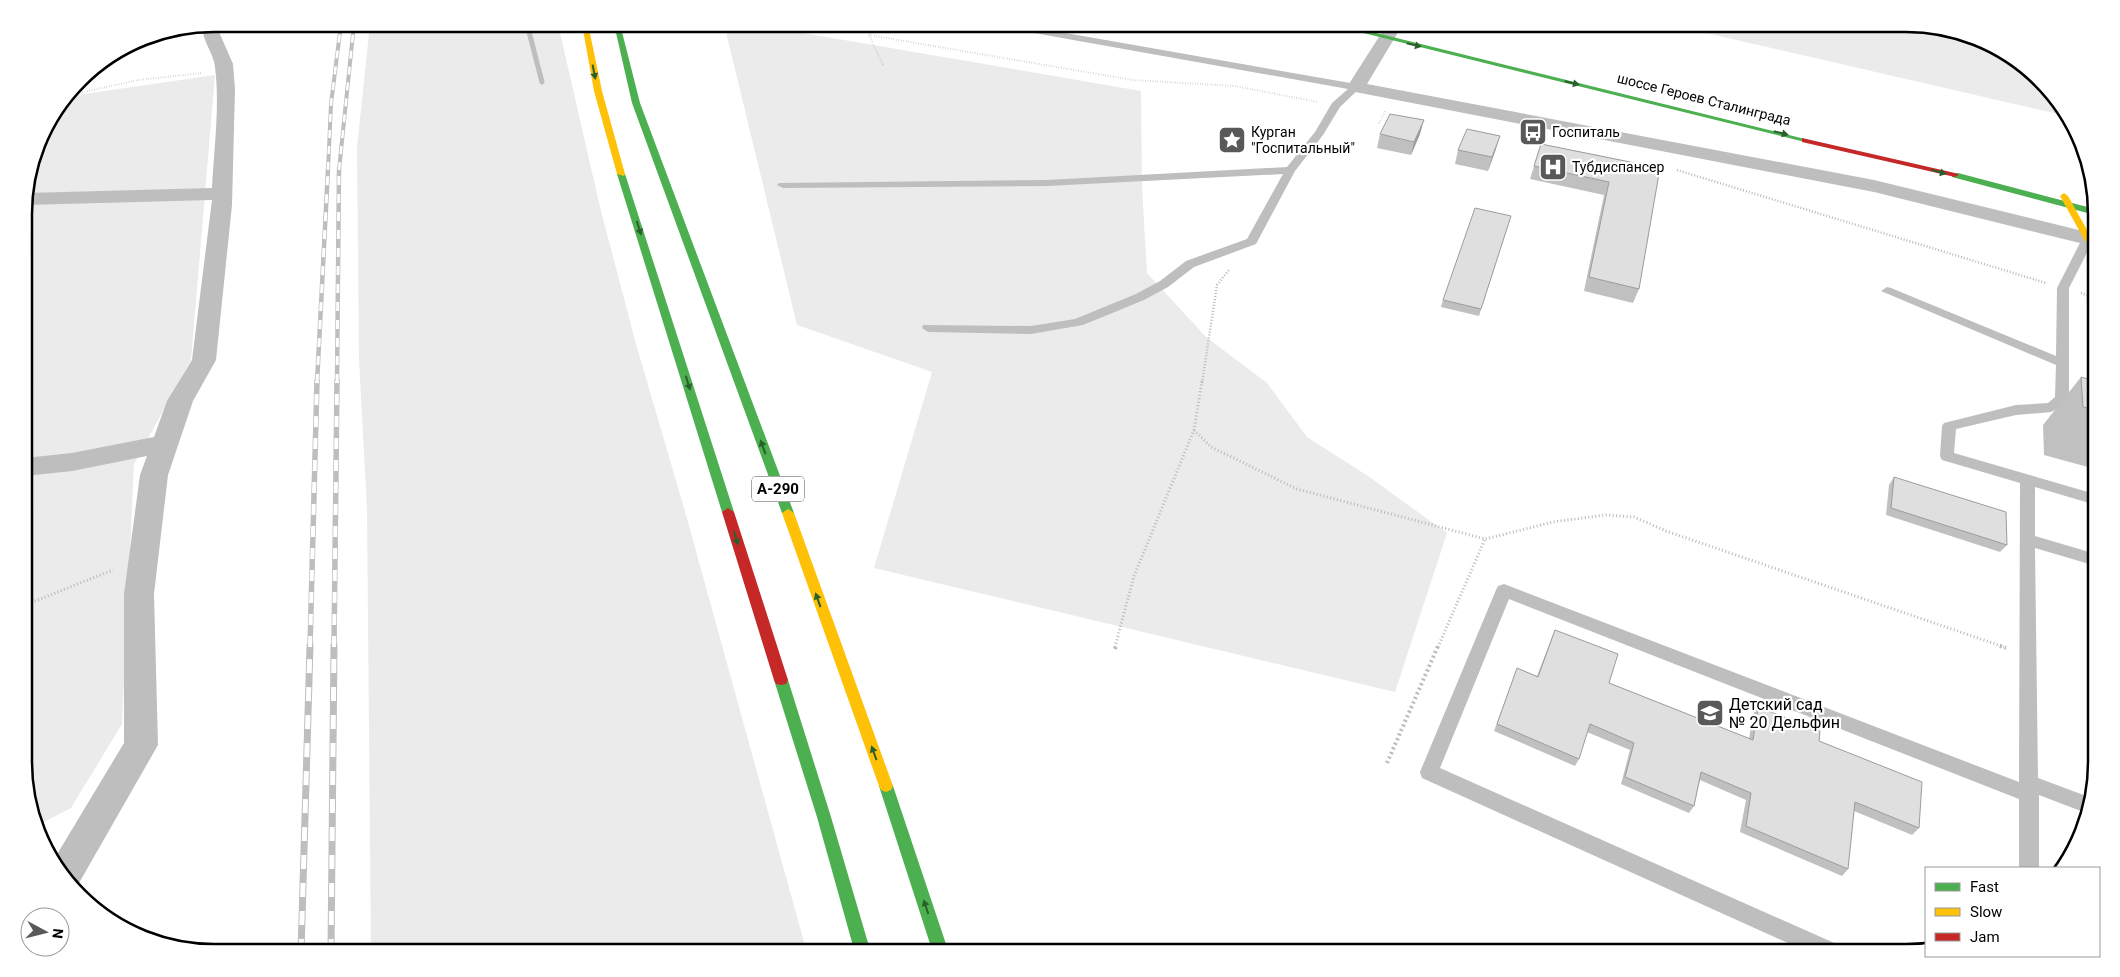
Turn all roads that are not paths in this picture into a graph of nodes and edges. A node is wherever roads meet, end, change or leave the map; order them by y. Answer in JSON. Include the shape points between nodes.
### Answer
{"nodes":[{"id":1,"x":211,"y":32,"type":"edge"},
{"id":2,"x":587,"y":32,"type":"edge"},
{"id":3,"x":619,"y":32,"type":"edge"},
{"id":4,"x":1045,"y":32,"type":"edge"},
{"id":5,"x":1378,"y":32,"type":"edge"},
{"id":6,"x":1386,"y":32,"type":"edge"},
{"id":7,"x":1389,"y":34,"type":"junction"},
{"id":8,"x":1356,"y":87,"type":"junction"},
{"id":9,"x":1872,"y":143,"type":"dead end"},
{"id":10,"x":1948,"y":161,"type":"dead end"},
{"id":11,"x":1290,"y":170,"type":"junction"},
{"id":12,"x":2014,"y":178,"type":"dead end"},
{"id":13,"x":783,"y":185,"type":"dead end"},
{"id":14,"x":222,"y":194,"type":"junction"},
{"id":15,"x":2078,"y":195,"type":"dead end"},
{"id":16,"x":33,"y":199,"type":"edge"},
{"id":17,"x":2068,"y":205,"type":"junction"},
{"id":18,"x":2088,"y":210,"type":"edge"},
{"id":19,"x":2088,"y":234,"type":"edge"},
{"id":20,"x":2088,"y":239,"type":"edge"},
{"id":21,"x":2088,"y":247,"type":"edge"},
{"id":22,"x":1887,"y":291,"type":"dead end"},
{"id":23,"x":928,"y":328,"type":"dead end"},
{"id":24,"x":2062,"y":363,"type":"junction"},
{"id":25,"x":164,"y":444,"type":"junction"},
{"id":26,"x":32,"y":466,"type":"edge"},
{"id":27,"x":2027,"y":480,"type":"junction"},
{"id":28,"x":2088,"y":498,"type":"edge"},
{"id":29,"x":2026,"y":539,"type":"junction"},
{"id":30,"x":2088,"y":558,"type":"edge"},
{"id":31,"x":2030,"y":789,"type":"junction"},
{"id":32,"x":2083,"y":803,"type":"edge"},
{"id":33,"x":2034,"y":866,"type":"edge"},
{"id":34,"x":68,"y":870,"type":"edge"},
{"id":35,"x":861,"y":945,"type":"edge"},
{"id":36,"x":938,"y":945,"type":"edge"},
{"id":37,"x":1816,"y":945,"type":"edge"}],
"edges":[{"from":1,"to":14,"type":"street","via":[[224,71],[226,89]]},
{"from":2,"to":35,"type":"main road","one_way":true,"via":[[598,91],[619,168],[818,798]]},
{"from":36,"to":3,"type":"main road","number":"А-290","one_way":true,"via":[[902,830],[639,112]]},
{"from":4,"to":8,"type":"lane"},
{"from":5,"to":7,"type":"main road","name":"шоссе Героев Сталинграда"},
{"from":6,"to":7,"type":"main road","name":"шоссе Героев Сталинграда"},
{"from":7,"to":8,"type":"street"},
{"from":7,"to":9,"type":"main road","name":"шоссе Героев Сталинграда"},
{"from":7,"to":17,"type":"main road","name":"шоссе Героев Сталинграда","one_way":true},
{"from":8,"to":11,"type":"lane","via":[[1336,105]]},
{"from":8,"to":20,"type":"street","via":[[1874,186]]},
{"from":10,"to":12,"type":"main road"},
{"from":11,"to":13,"type":"lane","via":[[1039,183]]},
{"from":11,"to":23,"type":"lane","via":[[1252,240],[1190,264],[1140,297],[1078,322],[1031,330]]},
{"from":14,"to":16,"type":"street"},
{"from":14,"to":25,"type":"street","via":[[204,360],[180,401]]},
{"from":15,"to":17,"type":"main road","via":[[2057,189]]},
{"from":17,"to":18,"type":"main road","name":"шоссе Героев Сталинграда"},
{"from":17,"to":19,"type":"main road"},
{"from":21,"to":24,"type":"lane","via":[[2063,288]]},
{"from":22,"to":24,"type":"lane"},
{"from":24,"to":27,"type":"lane","via":[[2062,397],[2056,405],[1949,426],[1947,456]]},
{"from":25,"to":26,"type":"street"},
{"from":25,"to":34,"type":"street","via":[[154,475],[140,594],[141,745]]},
{"from":27,"to":28,"type":"lane"},
{"from":27,"to":29,"type":"lane"},
{"from":29,"to":30,"type":"lane"},
{"from":29,"to":31,"type":"lane"},
{"from":31,"to":32,"type":"lane"},
{"from":31,"to":33,"type":"lane"},
{"from":31,"to":37,"type":"lane","via":[[1504,590],[1429,772]]}]}
